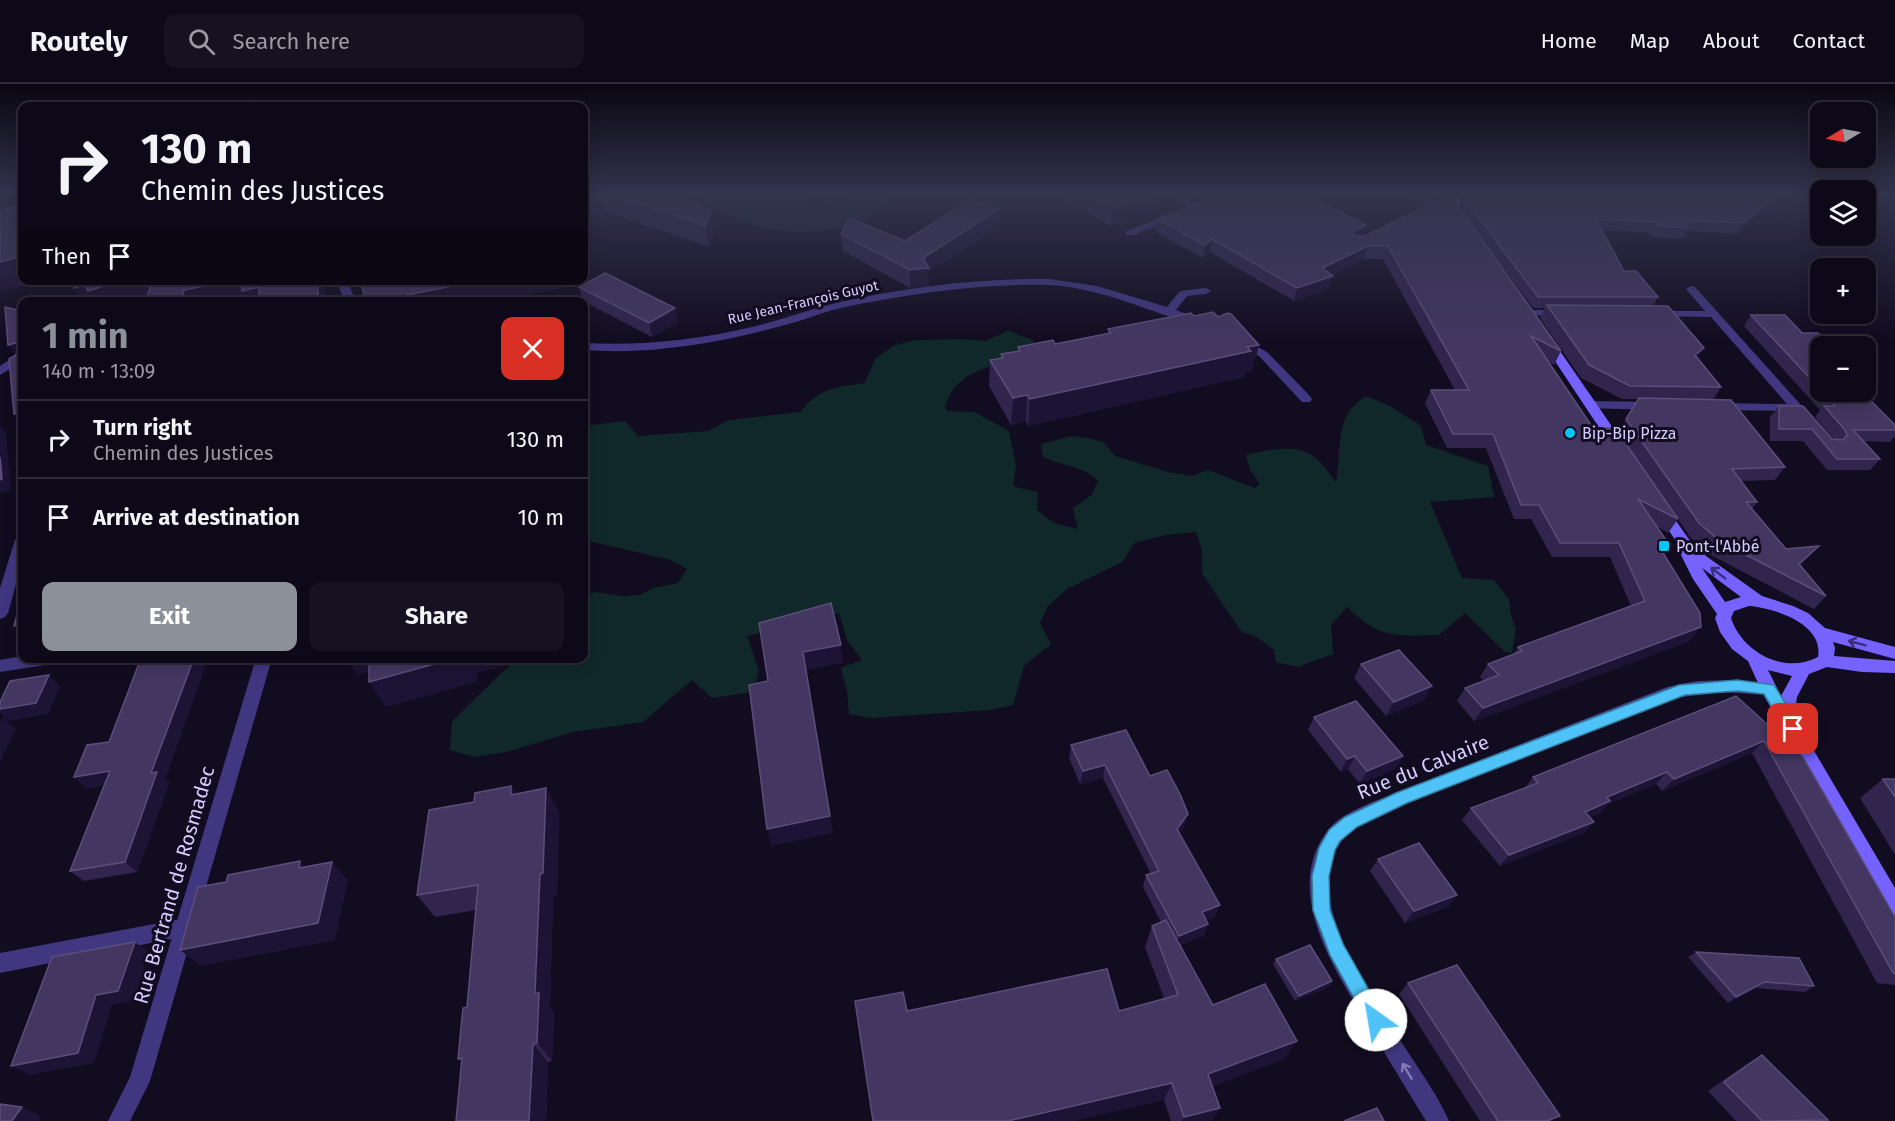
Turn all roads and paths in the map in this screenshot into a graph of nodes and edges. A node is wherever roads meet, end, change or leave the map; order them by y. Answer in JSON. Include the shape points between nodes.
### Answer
{"nodes":[{"id":1,"x":1692,"y":289,"type":"dead end"},
{"id":2,"x":1206,"y":291,"type":"dead end"},
{"id":3,"x":1521,"y":302,"type":"edge"},
{"id":4,"x":1169,"y":311,"type":"junction"},
{"id":5,"x":1580,"y":314,"type":"edge"},
{"id":6,"x":1647,"y":314,"type":"edge"},
{"id":7,"x":1714,"y":314,"type":"junction"},
{"id":8,"x":1535,"y":322,"type":"junction"},
{"id":9,"x":1213,"y":328,"type":"edge"},
{"id":10,"x":1229,"y":335,"type":"edge"},
{"id":11,"x":588,"y":347,"type":"edge"},
{"id":12,"x":18,"y":360,"type":"edge"},
{"id":13,"x":0,"y":371,"type":"edge"},
{"id":14,"x":1306,"y":399,"type":"dead end"},
{"id":15,"x":1591,"y":405,"type":"junction"},
{"id":16,"x":1668,"y":406,"type":"edge"},
{"id":17,"x":1703,"y":406,"type":"edge"},
{"id":18,"x":1622,"y":451,"type":"edge"},
{"id":19,"x":1654,"y":499,"type":"edge"},
{"id":20,"x":1683,"y":542,"type":"junction"},
{"id":21,"x":18,"y":553,"type":"edge"},
{"id":22,"x":1757,"y":600,"type":"junction"},
{"id":23,"x":1724,"y":612,"type":"junction"},
{"id":24,"x":0,"y":613,"type":"edge"},
{"id":25,"x":1819,"y":632,"type":"junction"},
{"id":26,"x":1895,"y":654,"type":"edge"},
{"id":27,"x":1753,"y":656,"type":"junction"},
{"id":28,"x":1825,"y":661,"type":"junction"},
{"id":29,"x":20,"y":663,"type":"edge"},
{"id":30,"x":263,"y":663,"type":"edge"},
{"id":31,"x":0,"y":666,"type":"edge"},
{"id":32,"x":1895,"y":667,"type":"edge"},
{"id":33,"x":1803,"y":670,"type":"junction"},
{"id":34,"x":1768,"y":689,"type":"junction"},
{"id":35,"x":1786,"y":716,"type":"junction"},
{"id":36,"x":1895,"y":906,"type":"edge"},
{"id":37,"x":186,"y":927,"type":"junction"},
{"id":38,"x":0,"y":963,"type":"edge"},
{"id":39,"x":119,"y":1121,"type":"edge"},
{"id":40,"x":1438,"y":1121,"type":"edge"}],
"edges":[{"from":1,"to":7,"type":"street"},
{"from":2,"to":4,"type":"street","via":[[1184,293]]},
{"from":3,"to":8,"type":"main road"},
{"from":4,"to":9,"type":"street","name":"Rue Jean-François Guyot"},
{"from":4,"to":11,"type":"street","name":"Rue Jean-François Guyot","via":[[1077,286],[1010,283],[855,302],[693,342],[633,348]]},
{"from":5,"to":8,"type":"street"},
{"from":6,"to":7,"type":"street"},
{"from":7,"to":17,"type":"street","via":[[1800,412]]},
{"from":8,"to":15,"type":"main road"},
{"from":10,"to":14,"type":"street","via":[[1263,354]]},
{"from":12,"to":13,"type":"street"},
{"from":15,"to":16,"type":"street"},
{"from":15,"to":18,"type":"main road"},
{"from":19,"to":20,"type":"main road"},
{"from":22,"to":20,"type":"main road","one_way":true},
{"from":20,"to":23,"type":"main road","via":[[1698,575]]},
{"from":21,"to":24,"type":"street"},
{"from":22,"to":23,"type":"main road","via":[[1733,604]]},
{"from":22,"to":25,"type":"main road","via":[[1792,611]]},
{"from":23,"to":27,"type":"main road","via":[[1724,626],[1729,634]]},
{"from":26,"to":25,"type":"main road","one_way":true},
{"from":25,"to":28,"type":"main road","via":[[1827,648]]},
{"from":27,"to":33,"type":"main road","via":[[1784,669]]},
{"from":27,"to":34,"type":"main road"},
{"from":28,"to":32,"type":"main road"},
{"from":28,"to":33,"type":"main road","via":[[1816,668]]},
{"from":29,"to":31,"type":"street"},
{"from":30,"to":37,"type":"street","name":"Rue Bertrand de Rosmadec"},
{"from":33,"to":35,"type":"main road","via":[[1789,697]]},
{"from":34,"to":35,"type":"main road"},
{"from":40,"to":34,"type":"street","name":"Rue du Calvaire","one_way":true,"via":[[1352,981],[1328,929],[1322,910],[1320,876],[1327,848],[1335,835],[1376,808],[1673,692],[1727,686]]},
{"from":35,"to":36,"type":"main road"},
{"from":37,"to":38,"type":"street"},
{"from":37,"to":39,"type":"street","name":"Rue Bertrand de Rosmadec","via":[[139,1081]]}]}
